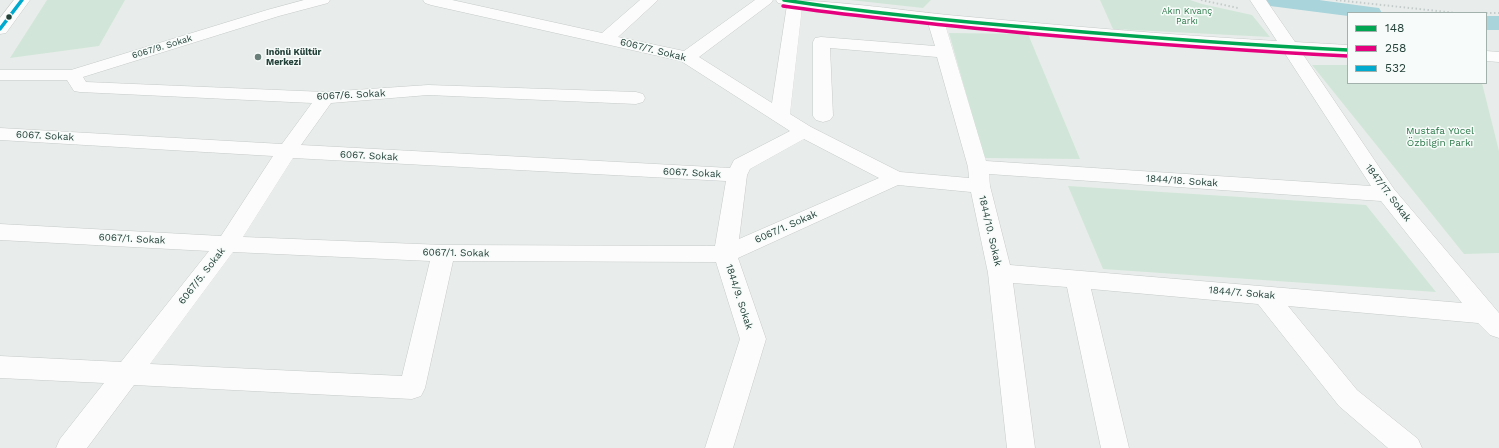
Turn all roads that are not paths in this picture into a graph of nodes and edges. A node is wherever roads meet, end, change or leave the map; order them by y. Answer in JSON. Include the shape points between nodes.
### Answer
{"nodes":[{"id":1,"x":22,"y":0,"type":"edge"},
{"id":2,"x":322,"y":0,"type":"edge"},
{"id":3,"x":431,"y":0,"type":"edge"},
{"id":4,"x":650,"y":0,"type":"edge"},
{"id":5,"x":765,"y":0,"type":"edge"},
{"id":6,"x":1258,"y":0,"type":"edge"},
{"id":7,"x":789,"y":1,"type":"edge"},
{"id":8,"x":276,"y":7,"type":"edge"},
{"id":9,"x":935,"y":18,"type":"junction"},
{"id":10,"x":0,"y":29,"type":"edge"},
{"id":11,"x":605,"y":39,"type":"junction"},
{"id":12,"x":1291,"y":48,"type":"junction"},
{"id":13,"x":1347,"y":50,"type":"edge"},
{"id":14,"x":945,"y":52,"type":"junction"},
{"id":15,"x":1487,"y":56,"type":"edge"},
{"id":16,"x":687,"y":57,"type":"junction"},
{"id":17,"x":1499,"y":57,"type":"edge"},
{"id":18,"x":0,"y":75,"type":"edge"},
{"id":19,"x":72,"y":75,"type":"junction"},
{"id":20,"x":325,"y":98,"type":"junction"},
{"id":21,"x":636,"y":98,"type":"dead end"},
{"id":22,"x":780,"y":116,"type":"junction"},
{"id":23,"x":823,"y":116,"type":"dead end"},
{"id":24,"x":804,"y":131,"type":"junction"},
{"id":25,"x":0,"y":134,"type":"edge"},
{"id":26,"x":287,"y":152,"type":"junction"},
{"id":27,"x":737,"y":175,"type":"junction"},
{"id":28,"x":979,"y":176,"type":"junction"},
{"id":29,"x":896,"y":178,"type":"junction"},
{"id":30,"x":1387,"y":194,"type":"junction"},
{"id":31,"x":0,"y":232,"type":"edge"},
{"id":32,"x":227,"y":244,"type":"junction"},
{"id":33,"x":443,"y":253,"type":"junction"},
{"id":34,"x":725,"y":254,"type":"junction"},
{"id":35,"x":1000,"y":273,"type":"junction"},
{"id":36,"x":1076,"y":279,"type":"junction"},
{"id":37,"x":1265,"y":295,"type":"junction"},
{"id":38,"x":1492,"y":321,"type":"edge"},
{"id":39,"x":0,"y":367,"type":"edge"},
{"id":40,"x":126,"y":374,"type":"junction"},
{"id":41,"x":70,"y":448,"type":"edge"},
{"id":42,"x":719,"y":448,"type":"edge"},
{"id":43,"x":1021,"y":448,"type":"edge"},
{"id":44,"x":1115,"y":448,"type":"edge"},
{"id":45,"x":1408,"y":448,"type":"edge"}],
"edges":[{"from":1,"to":10,"type":"street"},
{"from":2,"to":8,"type":"street","name":"6067/9. Sokak"},
{"from":3,"to":11,"type":"street","name":"6067/7. Sokak"},
{"from":4,"to":11,"type":"street"},
{"from":5,"to":16,"type":"street"},
{"from":6,"to":12,"type":"street","name":"1847/17. Sokak"},
{"from":7,"to":9,"type":"street","via":[[830,8]]},
{"from":7,"to":22,"type":"street"},
{"from":8,"to":19,"type":"street","name":"6067/9. Sokak"},
{"from":9,"to":12,"type":"street","via":[[1050,30]]},
{"from":9,"to":14,"type":"street","name":"1844/10. Sokak"},
{"from":11,"to":16,"type":"street","name":"6067/7. Sokak"},
{"from":12,"to":13,"type":"street"},
{"from":12,"to":30,"type":"street","name":"1847/17. Sokak"},
{"from":14,"to":23,"type":"street","via":[[821,42]]},
{"from":14,"to":28,"type":"street","name":"1844/10. Sokak"},
{"from":15,"to":17,"type":"street"},
{"from":16,"to":22,"type":"street","name":"6067/7. Sokak"},
{"from":18,"to":19,"type":"street","name":"6067/9. Sokak"},
{"from":19,"to":20,"type":"street","name":"6067/6. Sokak","via":[[80,87]]},
{"from":20,"to":21,"type":"street","name":"6067/6. Sokak","via":[[428,90]]},
{"from":20,"to":26,"type":"street","name":"6067/5. Sokak"},
{"from":22,"to":24,"type":"street","name":"6067/7. Sokak"},
{"from":24,"to":27,"type":"street","via":[[741,165]]},
{"from":24,"to":29,"type":"street","name":"6067/7. Sokak"},
{"from":25,"to":26,"type":"street","name":"6067. Sokak"},
{"from":26,"to":27,"type":"street","name":"6067. Sokak"},
{"from":26,"to":32,"type":"street","name":"6067/5. Sokak"},
{"from":27,"to":34,"type":"street","name":"1844/9. Sokak"},
{"from":28,"to":29,"type":"street"},
{"from":28,"to":30,"type":"street","name":"1844/18. Sokak"},
{"from":28,"to":35,"type":"street","name":"1844/10. Sokak"},
{"from":29,"to":34,"type":"street","name":"6067/1. Sokak"},
{"from":30,"to":38,"type":"street","name":"1847/17. Sokak"},
{"from":31,"to":32,"type":"street","name":"6067/1. Sokak"},
{"from":32,"to":33,"type":"street","name":"6067/1. Sokak"},
{"from":32,"to":40,"type":"street","name":"6067/5. Sokak"},
{"from":33,"to":34,"type":"street","name":"6067/1. Sokak"},
{"from":33,"to":40,"type":"street","via":[[412,388]]},
{"from":34,"to":42,"type":"street","name":"1844/9. Sokak","via":[[753,339]]},
{"from":35,"to":36,"type":"street","name":"1844/7. Sokak"},
{"from":35,"to":43,"type":"street","name":"1844/10. Sokak"},
{"from":36,"to":37,"type":"street","name":"1844/7. Sokak"},
{"from":36,"to":44,"type":"street"},
{"from":37,"to":38,"type":"street","name":"1844/7. Sokak"},
{"from":37,"to":45,"type":"street","via":[[1348,398]]},
{"from":39,"to":40,"type":"street"},
{"from":40,"to":41,"type":"street","name":"6067/5. Sokak"}]}
